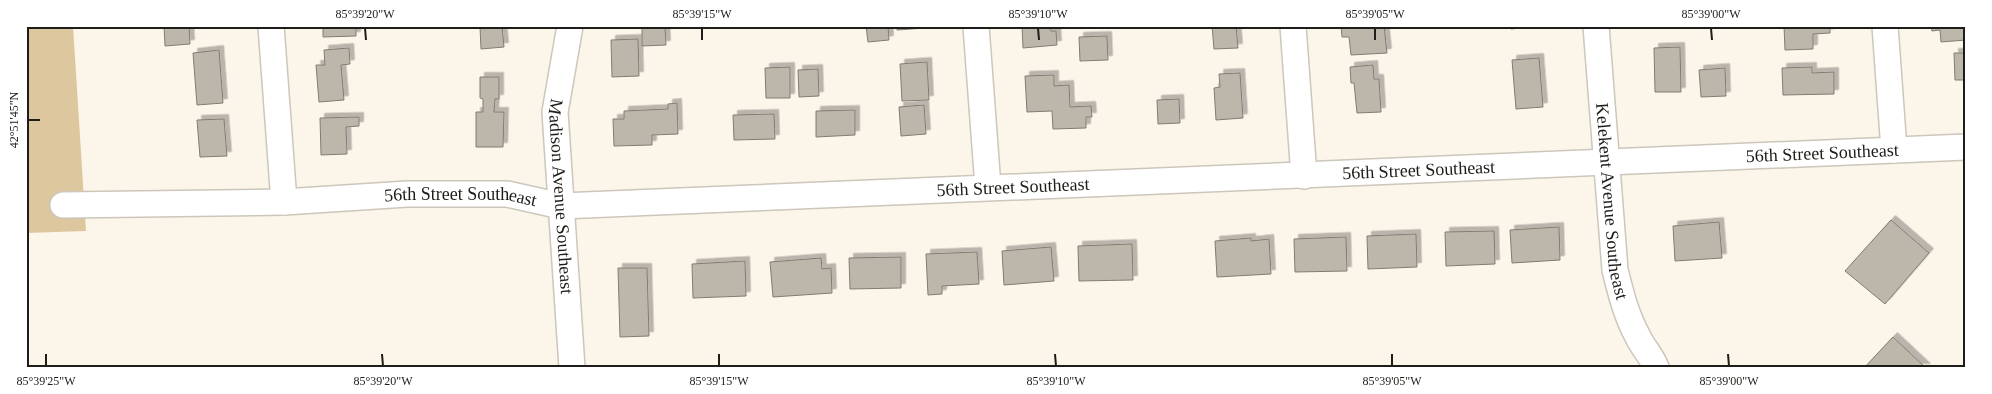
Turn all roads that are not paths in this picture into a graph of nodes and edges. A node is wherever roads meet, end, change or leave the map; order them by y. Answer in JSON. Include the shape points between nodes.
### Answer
{"nodes":[{"id":1,"x":271,"y":26,"type":"edge"},
{"id":2,"x":570,"y":26,"type":"edge"},
{"id":3,"x":976,"y":26,"type":"edge"},
{"id":4,"x":1293,"y":26,"type":"edge"},
{"id":5,"x":1596,"y":26,"type":"edge"},
{"id":6,"x":1885,"y":26,"type":"edge"},
{"id":7,"x":1966,"y":147,"type":"edge"},
{"id":8,"x":1894,"y":150,"type":"junction"},
{"id":9,"x":1606,"y":164,"type":"junction"},
{"id":10,"x":1304,"y":176,"type":"junction"},
{"id":11,"x":988,"y":188,"type":"junction"},
{"id":12,"x":284,"y":202,"type":"junction"},
{"id":13,"x":63,"y":205,"type":"dead end"},
{"id":14,"x":561,"y":206,"type":"junction"},
{"id":15,"x":572,"y":368,"type":"edge"},
{"id":16,"x":1656,"y":368,"type":"edge"}],
"edges":[{"from":1,"to":12,"type":"street"},
{"from":2,"to":14,"type":"street","name":"Madison Avenue Southeast","via":[[555,112]]},
{"from":3,"to":11,"type":"street"},
{"from":4,"to":10,"type":"street"},
{"from":5,"to":9,"type":"street","name":"Kelekent Avenue Southeast"},
{"from":6,"to":8,"type":"street"},
{"from":7,"to":8,"type":"street","name":"56th Street Southeast"},
{"from":8,"to":9,"type":"street","name":"56th Street Southeast"},
{"from":9,"to":10,"type":"street","name":"56th Street Southeast"},
{"from":9,"to":16,"type":"street","name":"Kelekent Avenue Southeast","via":[[1615,270],[1624,309]]},
{"from":10,"to":11,"type":"street","name":"56th Street Southeast"},
{"from":11,"to":14,"type":"street","name":"56th Street Southeast"},
{"from":12,"to":13,"type":"street","name":"56th Street Southeast"},
{"from":12,"to":14,"type":"street","name":"56th Street Southeast","via":[[407,194],[507,194]]},
{"from":14,"to":15,"type":"street","name":"Madison Avenue Southeast"}]}
